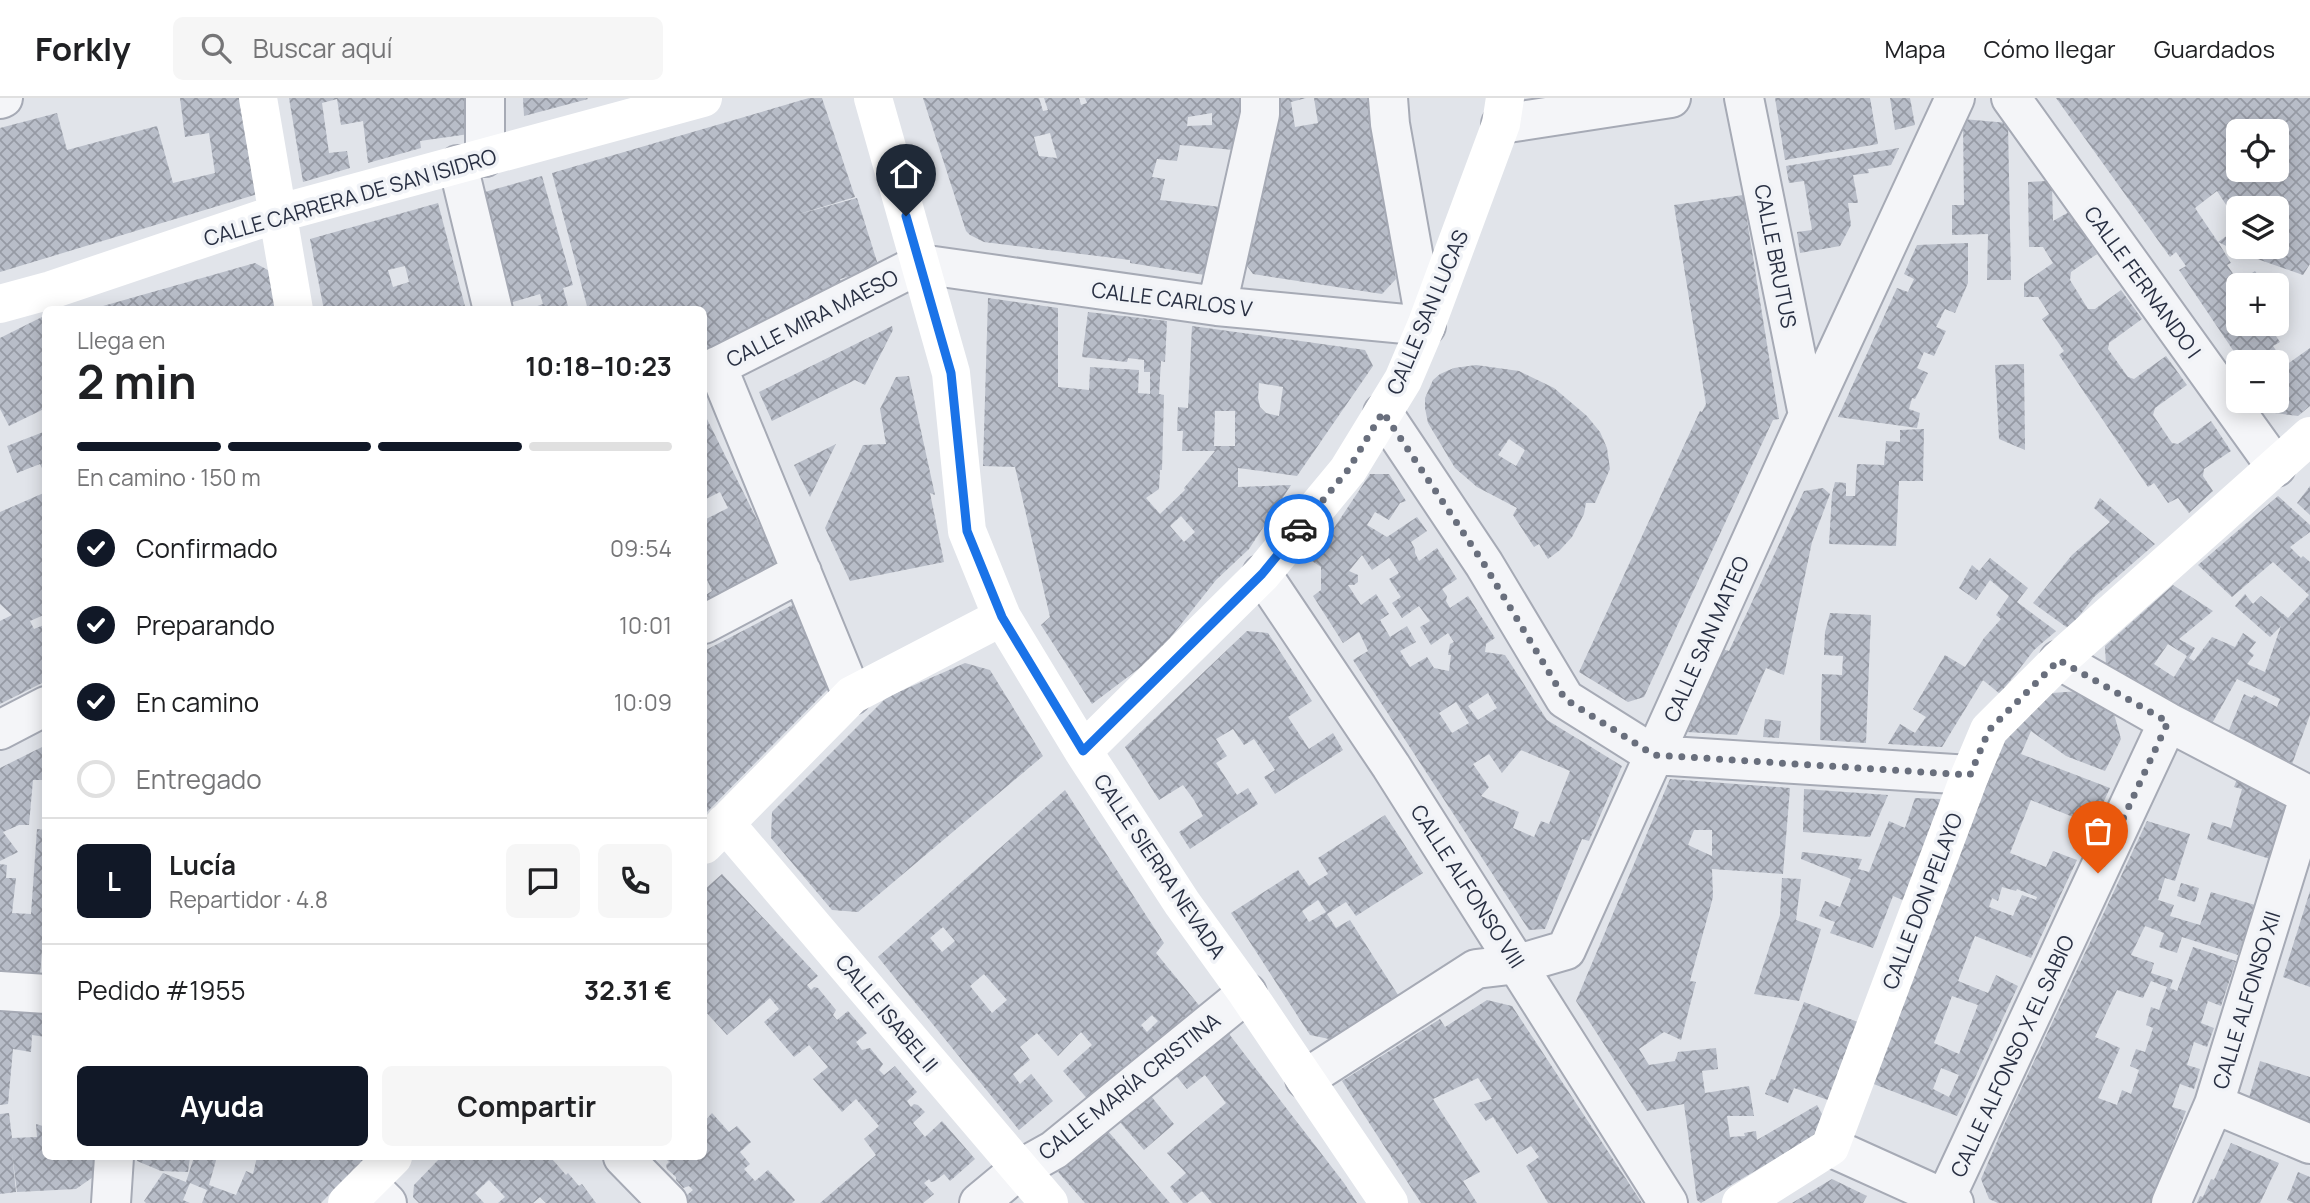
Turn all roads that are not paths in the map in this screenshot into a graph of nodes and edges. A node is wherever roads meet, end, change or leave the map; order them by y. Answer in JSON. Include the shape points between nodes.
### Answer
{"nodes":[{"id":1,"x":258,"y":98,"type":"edge"},
{"id":2,"x":485,"y":98,"type":"edge"},
{"id":3,"x":703,"y":98,"type":"edge"},
{"id":4,"x":873,"y":98,"type":"edge"},
{"id":5,"x":1259,"y":98,"type":"edge"},
{"id":6,"x":1388,"y":98,"type":"edge"},
{"id":7,"x":1671,"y":98,"type":"edge"},
{"id":8,"x":1744,"y":98,"type":"edge"},
{"id":9,"x":1955,"y":98,"type":"edge"},
{"id":10,"x":2011,"y":98,"type":"edge"},
{"id":11,"x":1503,"y":111,"type":"edge"},
{"id":12,"x":472,"y":161,"type":"junction"},
{"id":13,"x":276,"y":214,"type":"junction"},
{"id":14,"x":920,"y":264,"type":"junction"},
{"id":15,"x":55,"y":300,"type":"edge"},
{"id":16,"x":0,"y":304,"type":"edge"},
{"id":17,"x":293,"y":306,"type":"edge"},
{"id":18,"x":492,"y":306,"type":"edge"},
{"id":19,"x":1217,"y":306,"type":"junction"},
{"id":20,"x":1426,"y":326,"type":"junction"},
{"id":21,"x":710,"y":369,"type":"edge"},
{"id":22,"x":1383,"y":412,"type":"junction"},
{"id":23,"x":1808,"y":415,"type":"junction"},
{"id":24,"x":2297,"y":452,"type":"edge"},
{"id":25,"x":802,"y":572,"type":"junction"},
{"id":26,"x":1262,"y":574,"type":"junction"},
{"id":27,"x":1002,"y":617,"type":"junction"},
{"id":28,"x":707,"y":622,"type":"edge"},
{"id":29,"x":2059,"y":660,"type":"junction"},
{"id":30,"x":852,"y":695,"type":"junction"},
{"id":31,"x":42,"y":708,"type":"edge"},
{"id":32,"x":2168,"y":722,"type":"junction"},
{"id":33,"x":0,"y":730,"type":"edge"},
{"id":34,"x":1083,"y":751,"type":"junction"},
{"id":35,"x":1654,"y":755,"type":"junction"},
{"id":36,"x":1970,"y":775,"type":"junction"},
{"id":37,"x":2310,"y":795,"type":"edge"},
{"id":38,"x":714,"y":834,"type":"edge"},
{"id":39,"x":1518,"y":964,"type":"junction"},
{"id":40,"x":0,"y":990,"type":"edge"},
{"id":41,"x":1247,"y":993,"type":"junction"},
{"id":42,"x":42,"y":994,"type":"edge"},
{"id":43,"x":1305,"y":1079,"type":"junction"},
{"id":44,"x":2214,"y":1104,"type":"junction"},
{"id":45,"x":2310,"y":1144,"type":"edge"},
{"id":46,"x":1830,"y":1147,"type":"junction"},
{"id":47,"x":114,"y":1160,"type":"edge"},
{"id":48,"x":627,"y":1160,"type":"edge"},
{"id":49,"x":1020,"y":1168,"type":"junction"},
{"id":50,"x":1897,"y":1192,"type":"edge"},
{"id":51,"x":1949,"y":1201,"type":"edge"},
{"id":52,"x":111,"y":1203,"type":"edge"},
{"id":53,"x":668,"y":1203,"type":"edge"},
{"id":54,"x":979,"y":1203,"type":"edge"},
{"id":55,"x":1049,"y":1203,"type":"edge"},
{"id":56,"x":1389,"y":1203,"type":"edge"},
{"id":57,"x":1668,"y":1203,"type":"edge"},
{"id":58,"x":1741,"y":1203,"type":"edge"},
{"id":59,"x":2171,"y":1203,"type":"edge"}],
"edges":[{"from":1,"to":13,"type":"street"},
{"from":2,"to":12,"type":"street"},
{"from":3,"to":12,"type":"street","name":"CALLE CARRERA DE SAN ISIDRO"},
{"from":4,"to":14,"type":"street","name":"CALLE SIERRA NEVADA"},
{"from":5,"to":19,"type":"street","via":[[1260,114]]},
{"from":6,"to":20,"type":"street"},
{"from":7,"to":11,"type":"street"},
{"from":8,"to":23,"type":"street","name":"CALLE BRUTUS"},
{"from":9,"to":23,"type":"street","name":"CALLE SAN MATEO"},
{"from":10,"to":24,"type":"street","name":"CALLE FERNANDO I"},
{"from":11,"to":20,"type":"street","name":"CALLE SAN LUCAS"},
{"from":12,"to":13,"type":"street","name":"CALLE CARRERA DE SAN ISIDRO"},
{"from":12,"to":18,"type":"street"},
{"from":13,"to":15,"type":"street","name":"CALLE CARRERA DE SAN ISIDRO"},
{"from":13,"to":17,"type":"street"},
{"from":14,"to":19,"type":"street","name":"CALLE CARLOS V"},
{"from":14,"to":21,"type":"street","name":"CALLE MIRA MAESO"},
{"from":14,"to":27,"type":"street","name":"CALLE SIERRA NEVADA","via":[[951,373],[967,531]]},
{"from":15,"to":16,"type":"street","name":"CALLE CARRERA DE SAN ISIDRO"},
{"from":19,"to":20,"type":"street","name":"CALLE CARLOS V"},
{"from":20,"to":22,"type":"street","name":"CALLE SAN LUCAS","via":[[1403,380]]},
{"from":21,"to":25,"type":"street"},
{"from":22,"to":26,"type":"street","name":"CALLE SAN LUCAS","via":[[1348,470]]},
{"from":22,"to":35,"type":"street","via":[[1484,564],[1565,699]]},
{"from":23,"to":35,"type":"street","name":"CALLE SAN MATEO"},
{"from":24,"to":29,"type":"street","name":"CALLE DON PELAYO"},
{"from":25,"to":28,"type":"street"},
{"from":25,"to":30,"type":"street"},
{"from":26,"to":34,"type":"street","name":"CALLE SAN LUCAS"},
{"from":26,"to":39,"type":"street","name":"CALLE ALFONSO VIII"},
{"from":27,"to":30,"type":"street"},
{"from":27,"to":34,"type":"street","name":"CALLE SIERRA NEVADA"},
{"from":29,"to":32,"type":"street"},
{"from":29,"to":36,"type":"street","name":"CALLE DON PELAYO","via":[[1989,730]]},
{"from":30,"to":38,"type":"street"},
{"from":31,"to":33,"type":"street"},
{"from":32,"to":37,"type":"street"},
{"from":32,"to":51,"type":"street","name":"CALLE ALFONSO X EL SABIO"},
{"from":34,"to":41,"type":"street","name":"CALLE SIERRA NEVADA"},
{"from":35,"to":36,"type":"street"},
{"from":35,"to":39,"type":"street","name":"CALLE SAN MATEO","via":[[1566,950]]},
{"from":36,"to":46,"type":"street","name":"CALLE DON PELAYO"},
{"from":37,"to":44,"type":"street","name":"CALLE ALFONSO XII"},
{"from":38,"to":49,"type":"street","name":"CALLE ISABEL II"},
{"from":39,"to":43,"type":"street","name":"CALLE SAN MATEO","via":[[1476,969]]},
{"from":39,"to":57,"type":"street","name":"CALLE ALFONSO VIII"},
{"from":40,"to":42,"type":"street"},
{"from":41,"to":43,"type":"street","name":"CALLE SIERRA NEVADA"},
{"from":41,"to":49,"type":"street","name":"CALLE MARÍA CRISTINA","via":[[1054,1150]]},
{"from":43,"to":56,"type":"street","name":"CALLE SIERRA NEVADA"},
{"from":44,"to":45,"type":"street"},
{"from":44,"to":59,"type":"street","name":"CALLE ALFONSO XII"},
{"from":46,"to":50,"type":"street"},
{"from":46,"to":58,"type":"street"},
{"from":47,"to":52,"type":"street"},
{"from":48,"to":53,"type":"street"},
{"from":49,"to":54,"type":"street","name":"CALLE MARÍA CRISTINA"},
{"from":49,"to":55,"type":"street","name":"CALLE ISABEL II"},
{"from":50,"to":51,"type":"street"}]}
